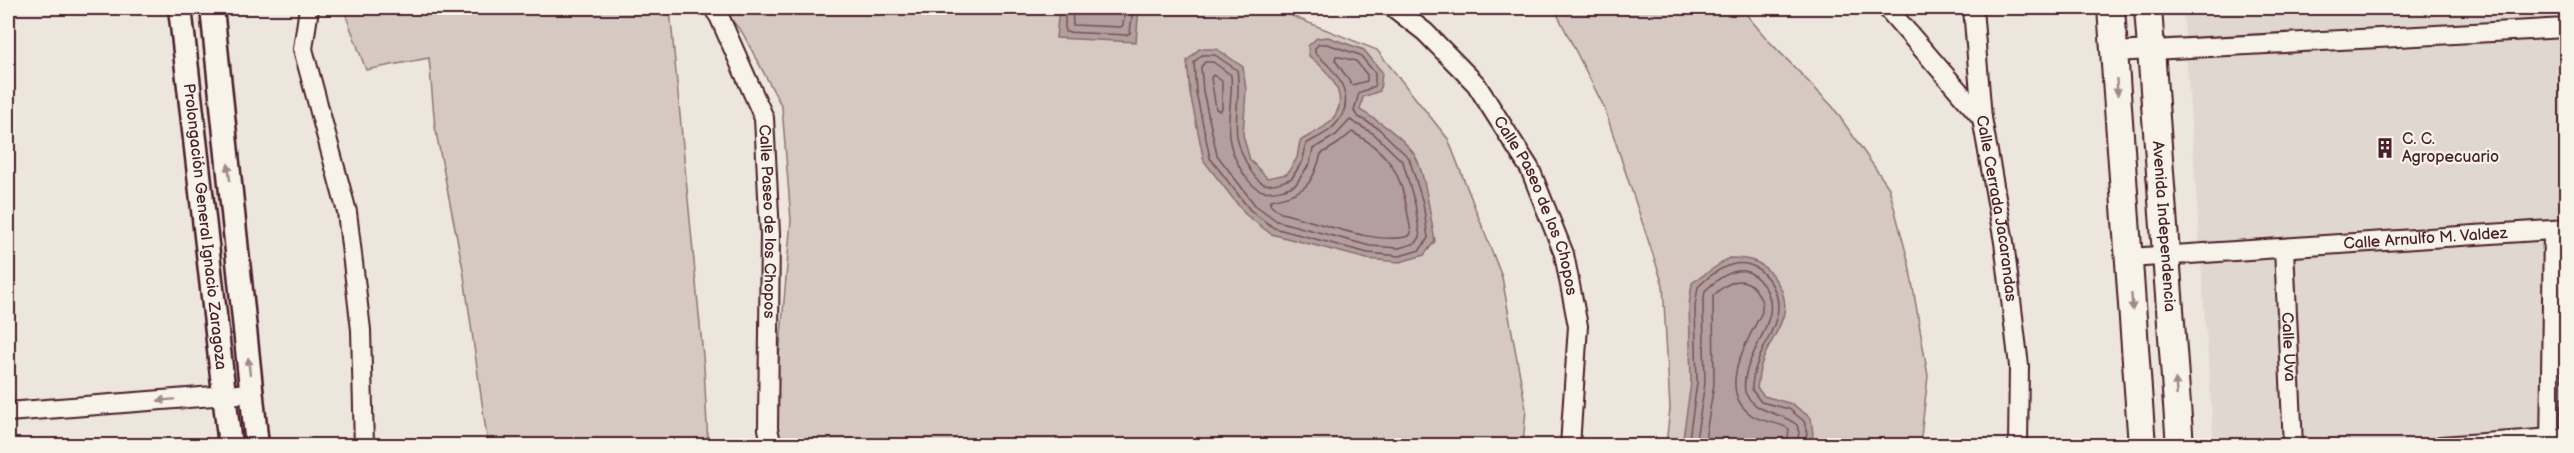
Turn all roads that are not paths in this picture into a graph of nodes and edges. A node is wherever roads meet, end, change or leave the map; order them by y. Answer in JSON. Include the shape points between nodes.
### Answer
{"nodes":[{"id":1,"x":180,"y":8,"type":"edge"},
{"id":2,"x":212,"y":8,"type":"edge"},
{"id":3,"x":309,"y":8,"type":"edge"},
{"id":4,"x":713,"y":8,"type":"edge"},
{"id":5,"x":1394,"y":8,"type":"edge"},
{"id":6,"x":1887,"y":8,"type":"edge"},
{"id":7,"x":1973,"y":8,"type":"edge"},
{"id":8,"x":2111,"y":8,"type":"edge"},
{"id":9,"x":2148,"y":8,"type":"edge"},
{"id":10,"x":2566,"y":28,"type":"edge"},
{"id":11,"x":2152,"y":49,"type":"junction"},
{"id":12,"x":2114,"y":52,"type":"junction"},
{"id":13,"x":1982,"y":118,"type":"junction"},
{"id":14,"x":2560,"y":230,"type":"edge"},
{"id":15,"x":2284,"y":248,"type":"junction"},
{"id":16,"x":2166,"y":256,"type":"junction"},
{"id":17,"x":2128,"y":258,"type":"junction"},
{"id":18,"x":252,"y":393,"type":"junction"},
{"id":19,"x":225,"y":396,"type":"junction"},
{"id":20,"x":8,"y":412,"type":"edge"},
{"id":21,"x":2555,"y":440,"type":"edge"},
{"id":22,"x":230,"y":446,"type":"edge"},
{"id":23,"x":257,"y":446,"type":"edge"},
{"id":24,"x":364,"y":446,"type":"edge"},
{"id":25,"x":772,"y":446,"type":"edge"},
{"id":26,"x":1570,"y":446,"type":"edge"},
{"id":27,"x":2018,"y":446,"type":"edge"},
{"id":28,"x":2142,"y":446,"type":"edge"},
{"id":29,"x":2180,"y":446,"type":"edge"},
{"id":30,"x":2293,"y":446,"type":"edge"},
{"id":31,"x":2441,"y":446,"type":"edge"}],
"edges":[{"from":1,"to":19,"type":"street","name":"Prolongación General Ignacio Zaragoza"},
{"from":18,"to":2,"type":"street","name":"Prolongación General Ignacio Zaragoza","one_way":true},
{"from":3,"to":24,"type":"street","via":[[303,49],[347,212],[361,330]]},
{"from":4,"to":25,"type":"street","name":"Calle Paseo de los Chopos","via":[[764,118],[770,234],[768,429]]},
{"from":5,"to":26,"type":"street","name":"Calle Paseo de los Chopos","via":[[1425,32],[1476,84],[1539,190],[1564,254],[1578,326]]},
{"from":6,"to":13,"type":"street","name":"Calle Cerrada Jacarandas"},
{"from":7,"to":13,"type":"street"},
{"from":8,"to":12,"type":"main road"},
{"from":9,"to":11,"type":"main road","name":"Avenida Independencia"},
{"from":10,"to":11,"type":"street"},
{"from":11,"to":12,"type":"street"},
{"from":11,"to":16,"type":"main road","name":"Avenida Independencia"},
{"from":12,"to":17,"type":"main road","one_way":true},
{"from":13,"to":27,"type":"street","name":"Calle Cerrada Jacarandas","via":[[2004,242],[2019,366]]},
{"from":14,"to":15,"type":"street","name":"Calle Arnulfo M. Valdez"},
{"from":14,"to":21,"type":"street"},
{"from":15,"to":16,"type":"street","name":"Calle Arnulfo M. Valdez"},
{"from":15,"to":30,"type":"street","name":"Calle Uva"},
{"from":16,"to":17,"type":"street","name":"Calle Arnulfo M. Valdez"},
{"from":29,"to":16,"type":"main road","name":"Avenida Independencia","one_way":true},
{"from":17,"to":28,"type":"main road","one_way":true},
{"from":18,"to":19,"type":"street"},
{"from":18,"to":23,"type":"street","name":"Prolongación General Ignacio Zaragoza"},
{"from":19,"to":20,"type":"street","one_way":true},
{"from":19,"to":22,"type":"street","name":"Prolongación General Ignacio Zaragoza"},
{"from":21,"to":31,"type":"street"}]}
